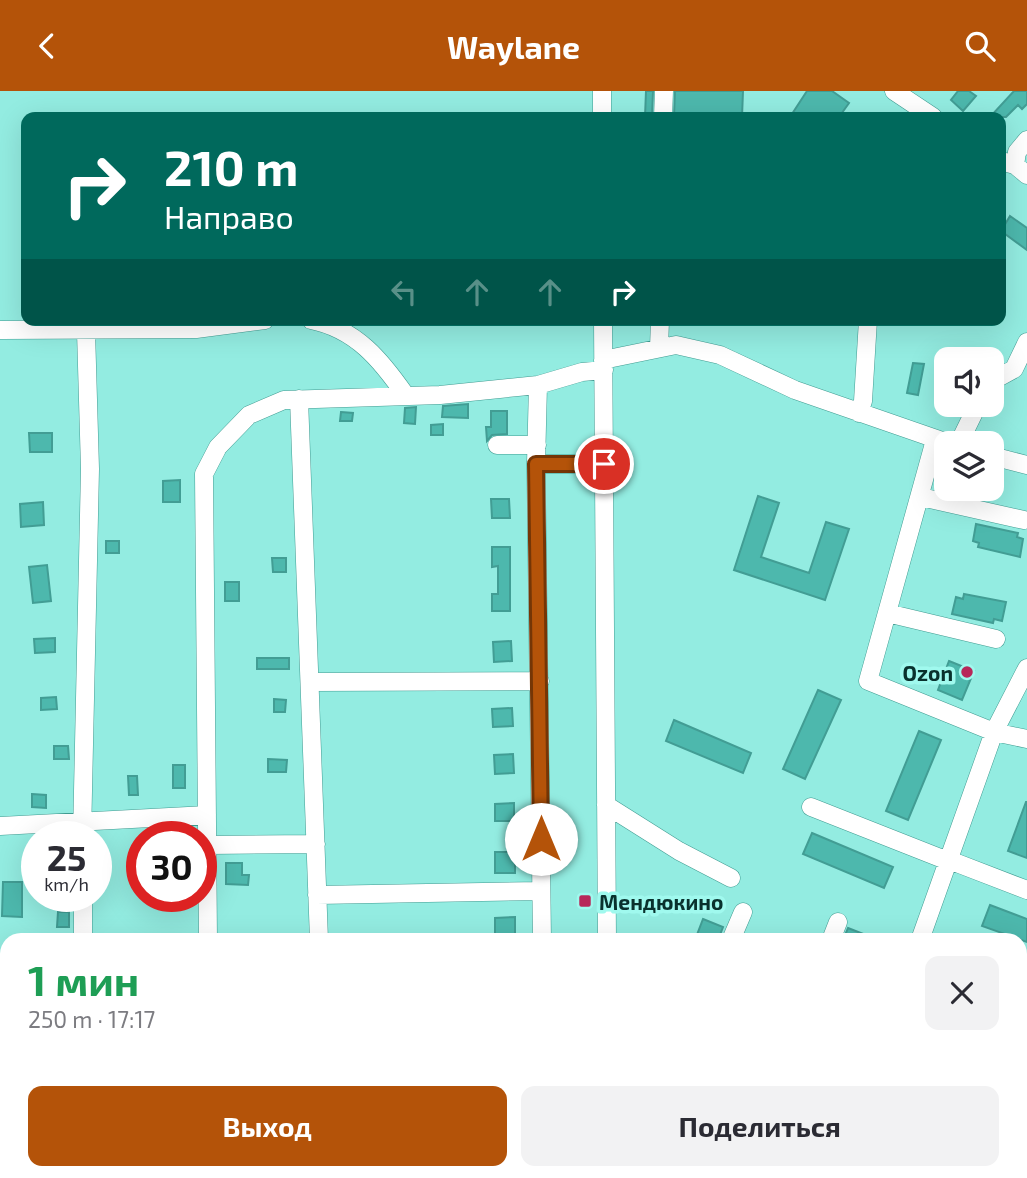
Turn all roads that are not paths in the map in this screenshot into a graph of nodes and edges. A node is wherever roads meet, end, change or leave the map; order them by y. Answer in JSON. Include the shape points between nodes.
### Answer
{"nodes":[{"id":1,"x":602,"y":91,"type":"edge"},
{"id":2,"x":664,"y":91,"type":"edge"},
{"id":3,"x":894,"y":91,"type":"edge"},
{"id":4,"x":602,"y":112,"type":"edge"},
{"id":5,"x":663,"y":112,"type":"edge"},
{"id":6,"x":926,"y":112,"type":"edge"},
{"id":7,"x":1027,"y":140,"type":"edge"},
{"id":8,"x":1014,"y":167,"type":"edge"},
{"id":9,"x":219,"y":326,"type":"edge"},
{"id":10,"x":331,"y":326,"type":"edge"},
{"id":11,"x":603,"y":326,"type":"edge"},
{"id":12,"x":660,"y":326,"type":"edge"},
{"id":13,"x":868,"y":326,"type":"edge"},
{"id":14,"x":0,"y":330,"type":"edge"},
{"id":15,"x":86,"y":331,"type":"junction"},
{"id":16,"x":1027,"y":342,"type":"edge"},
{"id":17,"x":659,"y":348,"type":"junction"},
{"id":18,"x":604,"y":365,"type":"junction"},
{"id":19,"x":1004,"y":374,"type":"edge"},
{"id":20,"x":538,"y":385,"type":"junction"},
{"id":21,"x":406,"y":396,"type":"junction"},
{"id":22,"x":299,"y":400,"type":"junction"},
{"id":23,"x":859,"y":413,"type":"junction"},
{"id":24,"x":934,"y":440,"type":"edge"},
{"id":25,"x":497,"y":445,"type":"dead end"},
{"id":26,"x":537,"y":445,"type":"junction"},
{"id":27,"x":1004,"y":459,"type":"edge"},
{"id":28,"x":934,"y":461,"type":"edge"},
{"id":29,"x":536,"y":464,"type":"junction"},
{"id":30,"x":604,"y":464,"type":"junction"},
{"id":31,"x":1027,"y":465,"type":"edge"},
{"id":32,"x":921,"y":497,"type":"junction"},
{"id":33,"x":1024,"y":520,"type":"dead end"},
{"id":34,"x":887,"y":613,"type":"junction"},
{"id":35,"x":996,"y":639,"type":"dead end"},
{"id":36,"x":1027,"y":668,"type":"edge"},
{"id":37,"x":540,"y":681,"type":"junction"},
{"id":38,"x":310,"y":682,"type":"junction"},
{"id":39,"x":994,"y":731,"type":"junction"},
{"id":40,"x":1027,"y":739,"type":"edge"},
{"id":41,"x":606,"y":806,"type":"junction"},
{"id":42,"x":811,"y":807,"type":"dead end"},
{"id":43,"x":207,"y":815,"type":"junction"},
{"id":44,"x":82,"y":821,"type":"edge"},
{"id":45,"x":207,"y":821,"type":"edge"},
{"id":46,"x":0,"y":826,"type":"edge"},
{"id":47,"x":112,"y":826,"type":"edge"},
{"id":48,"x":21,"y":827,"type":"edge"},
{"id":49,"x":316,"y":843,"type":"junction"},
{"id":50,"x":217,"y":845,"type":"edge"},
{"id":51,"x":948,"y":861,"type":"junction"},
{"id":52,"x":731,"y":878,"type":"dead end"},
{"id":53,"x":1027,"y":890,"type":"edge"},
{"id":54,"x":541,"y":891,"type":"junction"},
{"id":55,"x":317,"y":895,"type":"junction"},
{"id":56,"x":83,"y":912,"type":"edge"},
{"id":57,"x":208,"y":912,"type":"edge"},
{"id":58,"x":743,"y":912,"type":"dead end"},
{"id":59,"x":838,"y":922,"type":"dead end"},
{"id":60,"x":83,"y":933,"type":"edge"},
{"id":61,"x":208,"y":933,"type":"edge"},
{"id":62,"x":319,"y":933,"type":"edge"},
{"id":63,"x":542,"y":933,"type":"edge"},
{"id":64,"x":607,"y":933,"type":"edge"},
{"id":65,"x":735,"y":933,"type":"edge"},
{"id":66,"x":834,"y":933,"type":"edge"},
{"id":67,"x":923,"y":933,"type":"edge"}],
"edges":[{"from":1,"to":4,"type":"street"},
{"from":2,"to":5,"type":"street"},
{"from":3,"to":6,"type":"street"},
{"from":7,"to":8,"type":"street","via":[[1017,152]]},
{"from":9,"to":15,"type":"street"},
{"from":10,"to":21,"type":"street","via":[[364,343]]},
{"from":11,"to":18,"type":"street"},
{"from":12,"to":17,"type":"street"},
{"from":13,"to":23,"type":"street"},
{"from":14,"to":15,"type":"street"},
{"from":15,"to":44,"type":"street","via":[[90,469]]},
{"from":16,"to":19,"type":"street","via":[[1014,369]]},
{"from":17,"to":18,"type":"street"},
{"from":17,"to":23,"type":"street","via":[[676,345],[720,355]]},
{"from":18,"to":20,"type":"street"},
{"from":18,"to":30,"type":"street"},
{"from":20,"to":21,"type":"street"},
{"from":20,"to":26,"type":"street"},
{"from":21,"to":22,"type":"street"},
{"from":22,"to":38,"type":"street"},
{"from":22,"to":43,"type":"street","via":[[284,400],[250,415],[218,447],[204,474]]},
{"from":23,"to":24,"type":"street"},
{"from":25,"to":26,"type":"street"},
{"from":26,"to":29,"type":"street"},
{"from":27,"to":31,"type":"street"},
{"from":28,"to":32,"type":"street"},
{"from":29,"to":30,"type":"street"},
{"from":29,"to":37,"type":"street"},
{"from":30,"to":41,"type":"street"},
{"from":32,"to":33,"type":"street"},
{"from":32,"to":34,"type":"street"},
{"from":34,"to":35,"type":"street"},
{"from":34,"to":39,"type":"street","via":[[868,681]]},
{"from":36,"to":39,"type":"street"},
{"from":37,"to":38,"type":"street"},
{"from":37,"to":54,"type":"street"},
{"from":38,"to":49,"type":"street"},
{"from":39,"to":40,"type":"street"},
{"from":39,"to":51,"type":"street"},
{"from":41,"to":52,"type":"street"},
{"from":41,"to":64,"type":"street"},
{"from":42,"to":51,"type":"street"},
{"from":43,"to":45,"type":"street"},
{"from":43,"to":47,"type":"street"},
{"from":46,"to":48,"type":"street"},
{"from":49,"to":50,"type":"street"},
{"from":49,"to":55,"type":"street"},
{"from":51,"to":53,"type":"street"},
{"from":51,"to":67,"type":"street"},
{"from":54,"to":55,"type":"street"},
{"from":54,"to":63,"type":"street"},
{"from":55,"to":62,"type":"street"},
{"from":56,"to":60,"type":"street"},
{"from":57,"to":61,"type":"street"},
{"from":58,"to":65,"type":"street"},
{"from":59,"to":66,"type":"street"}]}
